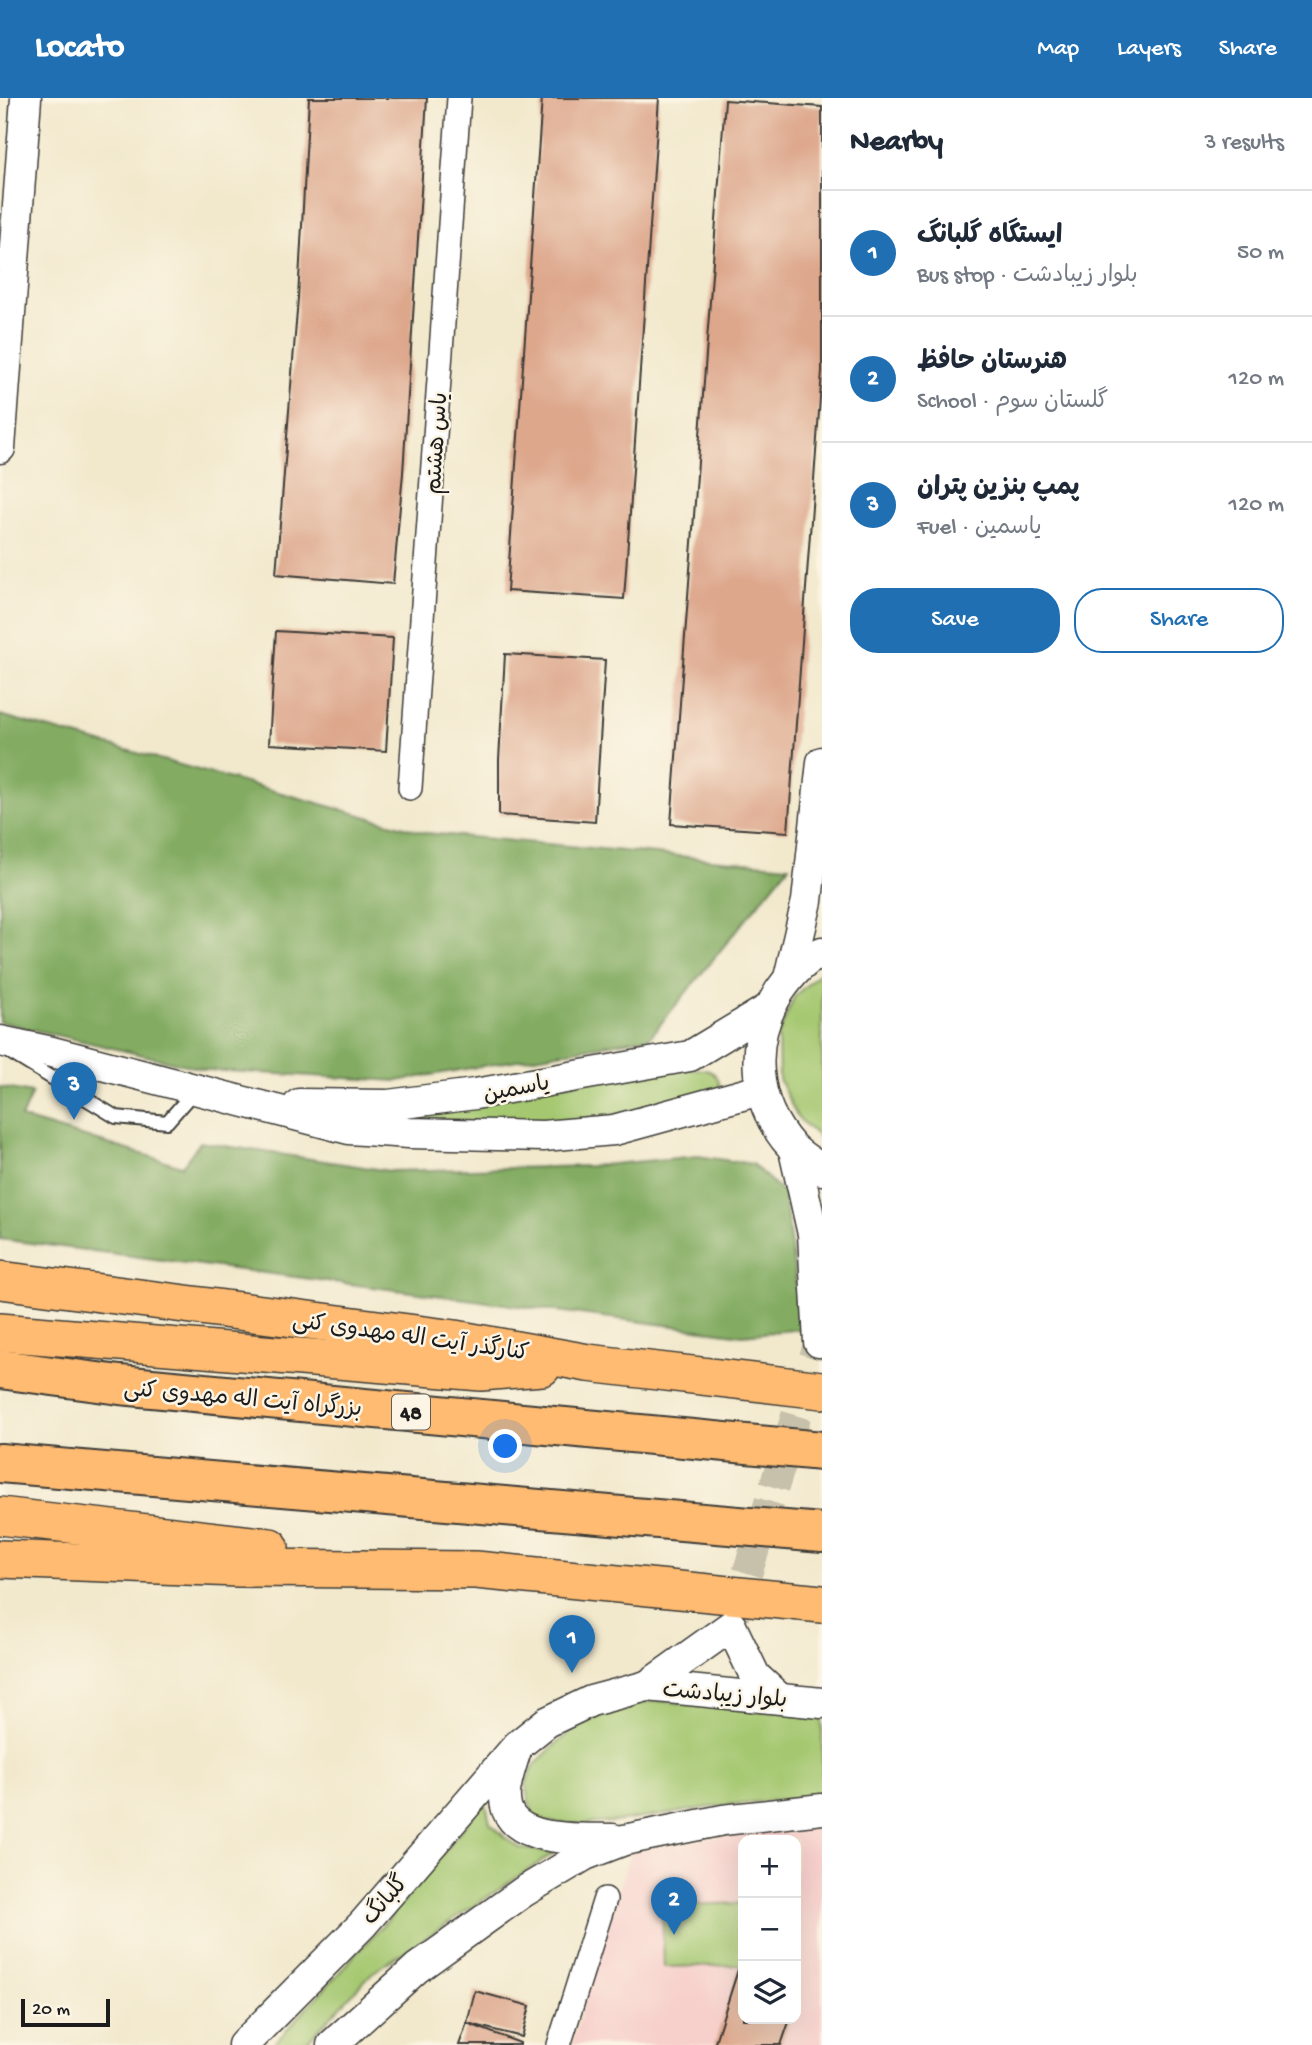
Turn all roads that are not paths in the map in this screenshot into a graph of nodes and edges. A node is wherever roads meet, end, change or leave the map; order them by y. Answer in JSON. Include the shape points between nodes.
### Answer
{"nodes":[{"id":1,"x":26,"y":98,"type":"edge"},
{"id":2,"x":459,"y":98,"type":"edge"},
{"id":3,"x":0,"y":448,"type":"edge"},
{"id":4,"x":822,"y":762,"type":"edge"},
{"id":5,"x":410,"y":788,"type":"dead end"},
{"id":6,"x":822,"y":952,"type":"edge"},
{"id":7,"x":789,"y":978,"type":"junction"},
{"id":8,"x":768,"y":1009,"type":"junction"},
{"id":9,"x":0,"y":1044,"type":"edge"},
{"id":10,"x":195,"y":1090,"type":"junction"},
{"id":11,"x":760,"y":1090,"type":"junction"},
{"id":12,"x":250,"y":1104,"type":"junction"},
{"id":13,"x":794,"y":1150,"type":"junction"},
{"id":14,"x":822,"y":1170,"type":"edge"},
{"id":15,"x":0,"y":1280,"type":"edge"},
{"id":16,"x":0,"y":1332,"type":"edge"},
{"id":17,"x":822,"y":1336,"type":"edge"},
{"id":18,"x":588,"y":1363,"type":"junction"},
{"id":19,"x":0,"y":1369,"type":"edge"},
{"id":20,"x":822,"y":1390,"type":"edge"},
{"id":21,"x":822,"y":1451,"type":"edge"},
{"id":22,"x":0,"y":1463,"type":"edge"},
{"id":23,"x":0,"y":1516,"type":"edge"},
{"id":24,"x":822,"y":1533,"type":"edge"},
{"id":25,"x":0,"y":1559,"type":"edge"},
{"id":26,"x":476,"y":1570,"type":"junction"},
{"id":27,"x":822,"y":1604,"type":"edge"},
{"id":28,"x":647,"y":1686,"type":"junction"},
{"id":29,"x":779,"y":1698,"type":"junction"},
{"id":30,"x":822,"y":1703,"type":"edge"},
{"id":31,"x":517,"y":1746,"type":"junction"},
{"id":32,"x":822,"y":1809,"type":"edge"},
{"id":33,"x":624,"y":1840,"type":"junction"},
{"id":34,"x":605,"y":1899,"type":"dead end"},
{"id":35,"x":243,"y":2045,"type":"edge"},
{"id":36,"x":332,"y":2045,"type":"edge"},
{"id":37,"x":559,"y":2045,"type":"edge"}],
"edges":[{"from":1,"to":3,"type":"street"},
{"from":2,"to":5,"type":"street","name":"یاس هشتم"},
{"from":4,"to":7,"type":"street","via":[[807,901]]},
{"from":6,"to":7,"type":"street"},
{"from":7,"to":8,"type":"street"},
{"from":8,"to":11,"type":"street","via":[[759,1039]]},
{"from":8,"to":12,"type":"street","name":"یاسمین","via":[[690,1056],[388,1105]]},
{"from":9,"to":10,"type":"street","name":"یاسمین","via":[[52,1052]]},
{"from":9,"to":10,"type":"lane","via":[[117,1117],[167,1122]]},
{"from":10,"to":12,"type":"street","name":"یاسمین"},
{"from":11,"to":12,"type":"street","name":"یاسمین","via":[[614,1130],[543,1136],[349,1129]]},
{"from":11,"to":13,"type":"street","via":[[772,1119]]},
{"from":13,"to":14,"type":"street"},
{"from":13,"to":17,"type":"street","via":[[814,1234],[819,1342]]},
{"from":15,"to":18,"type":"main road","name":"کنارگذر آیت اله مهدوی کنی","via":[[455,1339]]},
{"from":16,"to":18,"type":"main road","via":[[481,1372]]},
{"from":18,"to":20,"type":"main road","name":"کنارگذر آیت اله مهدوی کنی"},
{"from":19,"to":21,"type":"highway","name":"بزرگراه آیت اله مهدوی کنی","number":"48","via":[[134,1387]]},
{"from":22,"to":24,"type":"highway"},
{"from":23,"to":26,"type":"main road"},
{"from":25,"to":26,"type":"main road"},
{"from":26,"to":27,"type":"main road"},
{"from":28,"to":29,"type":"street","name":"بلوار زیبادشت"},
{"from":28,"to":29,"type":"street","via":[[731,1626],[755,1676]]},
{"from":28,"to":31,"type":"street","name":"بلوار زیبادشت","via":[[591,1701],[547,1722]]},
{"from":29,"to":30,"type":"street","name":"بلوار زیبادشت"},
{"from":31,"to":33,"type":"street","via":[[505,1794],[508,1812],[520,1827],[539,1835]]},
{"from":31,"to":35,"type":"street","name":"گلبانگ","via":[[363,1924]]},
{"from":32,"to":33,"type":"street","via":[[723,1820]]},
{"from":33,"to":36,"type":"street","via":[[585,1855],[523,1892],[417,1968]]},
{"from":34,"to":37,"type":"street"}]}
